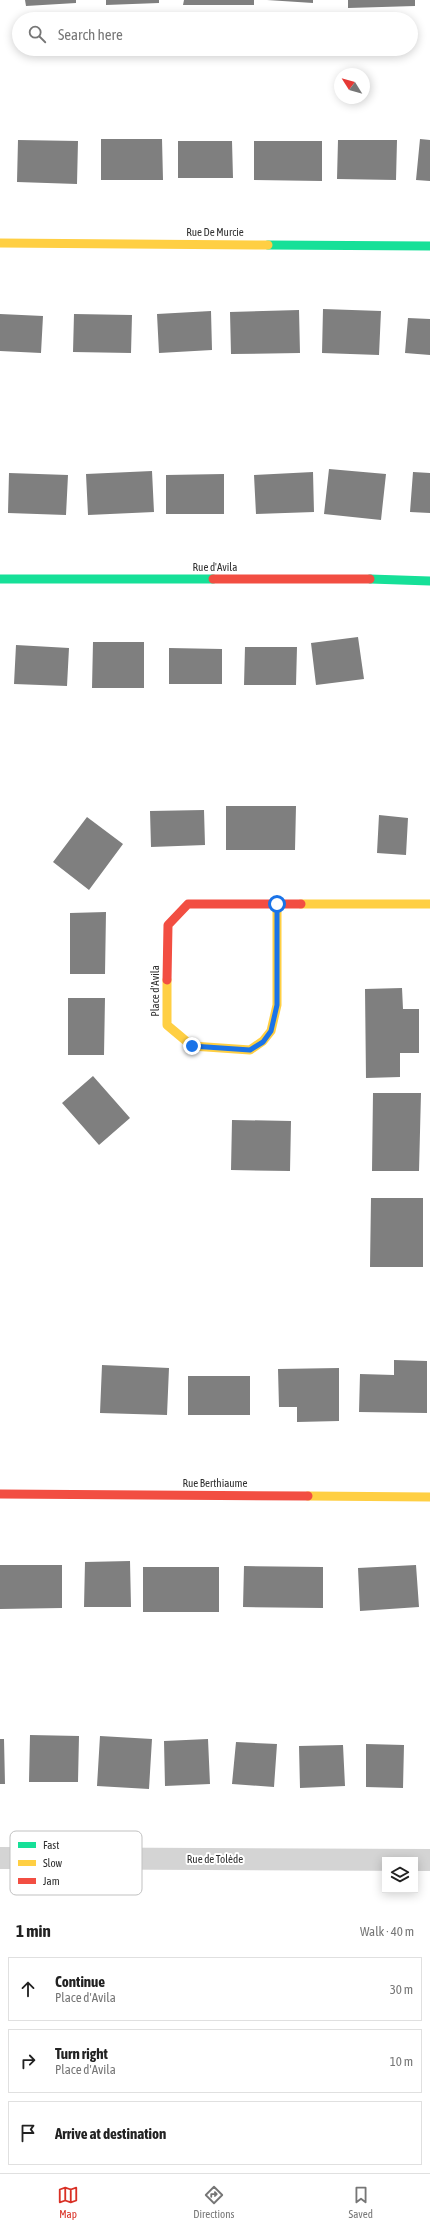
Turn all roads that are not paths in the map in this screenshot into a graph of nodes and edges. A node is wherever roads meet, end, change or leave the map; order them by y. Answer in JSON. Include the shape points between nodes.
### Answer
{"nodes":[{"id":1,"x":0,"y":244,"type":"edge"},
{"id":2,"x":430,"y":246,"type":"edge"},
{"id":3,"x":0,"y":579,"type":"edge"},
{"id":4,"x":430,"y":581,"type":"edge"},
{"id":5,"x":277,"y":904,"type":"junction"},
{"id":6,"x":430,"y":904,"type":"edge"},
{"id":7,"x":0,"y":1494,"type":"edge"},
{"id":8,"x":430,"y":1497,"type":"edge"},
{"id":9,"x":0,"y":1858,"type":"edge"},
{"id":10,"x":10,"y":1858,"type":"edge"},
{"id":11,"x":142,"y":1859,"type":"edge"},
{"id":12,"x":430,"y":1860,"type":"edge"}],
"edges":[{"from":1,"to":2,"type":"street","name":"Rue De Murcie"},
{"from":3,"to":4,"type":"street","name":"Rue d'Avila"},
{"from":5,"to":5,"type":"street","name":"Place d'Avila","via":[[188,904],[168,925],[167,1025],[192,1046],[250,1050],[263,1042],[271,1031],[277,1005]]},
{"from":5,"to":6,"type":"street","name":"Place d'Avila"},
{"from":7,"to":8,"type":"street","name":"Rue Berthiaume"},
{"from":9,"to":10,"type":"street","name":"Rue de Tolède"},
{"from":11,"to":12,"type":"street","name":"Rue de Tolède"}]}
